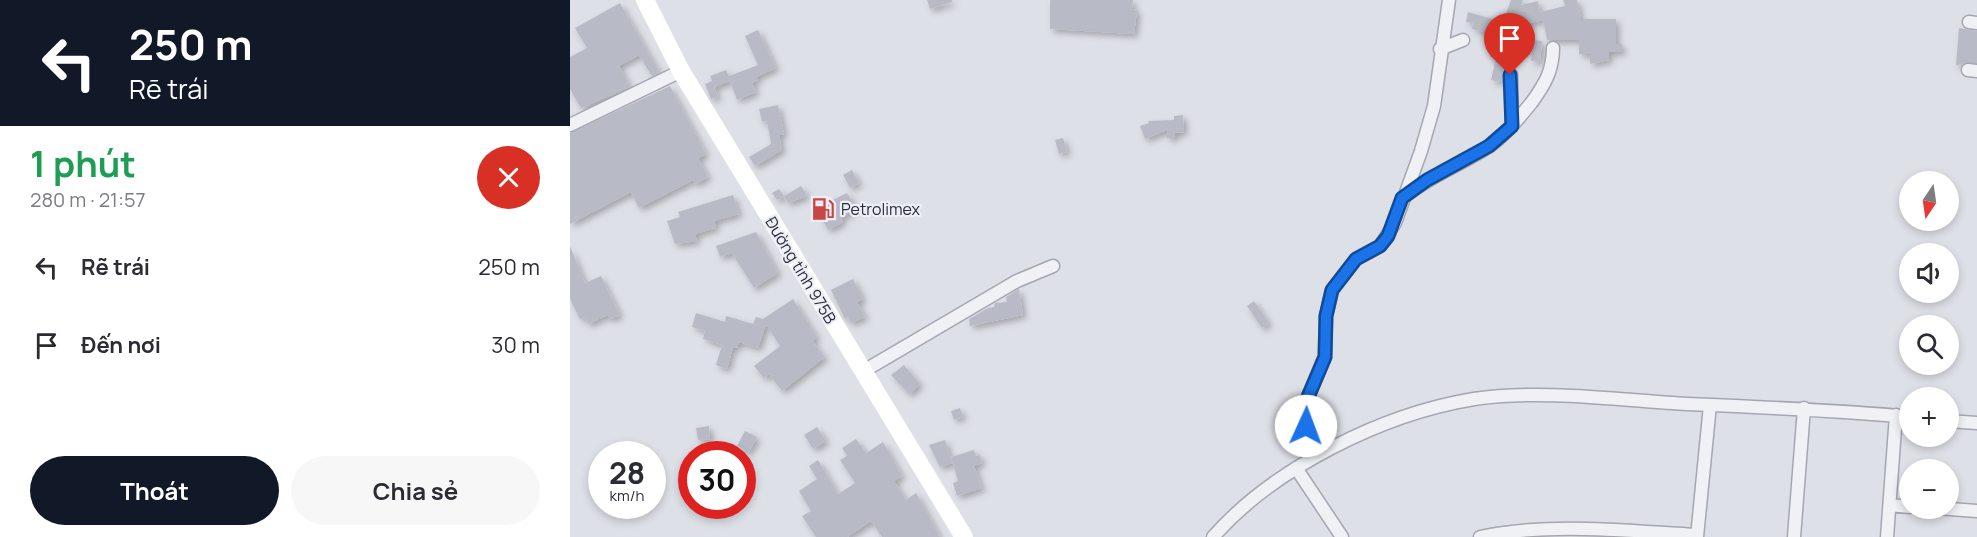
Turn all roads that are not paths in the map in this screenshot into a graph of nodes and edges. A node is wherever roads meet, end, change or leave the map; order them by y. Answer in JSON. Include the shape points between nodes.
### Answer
{"nodes":[{"id":1,"x":645,"y":0,"type":"edge"},
{"id":2,"x":1449,"y":0,"type":"edge"},
{"id":3,"x":1463,"y":40,"type":"dead end"},
{"id":4,"x":1552,"y":48,"type":"dead end"},
{"id":5,"x":1440,"y":49,"type":"junction"},
{"id":6,"x":681,"y":71,"type":"junction"},
{"id":7,"x":1510,"y":75,"type":"dead end"},
{"id":8,"x":570,"y":125,"type":"edge"},
{"id":9,"x":1512,"y":126,"type":"junction"},
{"id":10,"x":1402,"y":198,"type":"junction"},
{"id":11,"x":1053,"y":266,"type":"dead end"},
{"id":12,"x":862,"y":372,"type":"junction"},
{"id":13,"x":1710,"y":405,"type":"junction"},
{"id":14,"x":1804,"y":408,"type":"junction"},
{"id":15,"x":1896,"y":416,"type":"junction"},
{"id":16,"x":1899,"y":416,"type":"edge"},
{"id":17,"x":1959,"y":422,"type":"edge"},
{"id":18,"x":1977,"y":423,"type":"edge"},
{"id":19,"x":1309,"y":460,"type":"junction"},
{"id":20,"x":1296,"y":468,"type":"junction"},
{"id":21,"x":1890,"y":505,"type":"junction"},
{"id":22,"x":1899,"y":506,"type":"edge"},
{"id":23,"x":1959,"y":510,"type":"edge"},
{"id":24,"x":1977,"y":511,"type":"edge"},
{"id":25,"x":1697,"y":536,"type":"edge"},
{"id":26,"x":964,"y":537,"type":"edge"},
{"id":27,"x":1213,"y":537,"type":"edge"},
{"id":28,"x":1342,"y":537,"type":"edge"},
{"id":29,"x":1480,"y":537,"type":"edge"},
{"id":30,"x":1794,"y":537,"type":"edge"},
{"id":31,"x":1887,"y":537,"type":"edge"}],
"edges":[{"from":1,"to":6,"type":"main road","name":"Đường tỉnh 975B"},
{"from":2,"to":5,"type":"street"},
{"from":3,"to":5,"type":"street"},
{"from":4,"to":9,"type":"street","via":[[1552,67],[1546,80]]},
{"from":5,"to":10,"type":"street","via":[[1434,106]]},
{"from":6,"to":8,"type":"street"},
{"from":6,"to":12,"type":"main road","name":"Đường tỉnh 975B"},
{"from":7,"to":9,"type":"street"},
{"from":9,"to":10,"type":"street","via":[[1489,146]]},
{"from":10,"to":19,"type":"street","via":[[1388,236],[1380,246],[1356,259],[1332,290],[1326,316],[1325,357],[1305,404]]},
{"from":11,"to":12,"type":"street","via":[[1017,281]]},
{"from":12,"to":26,"type":"main road","name":"Đường tỉnh 975B"},
{"from":13,"to":14,"type":"street"},
{"from":13,"to":19,"type":"street","via":[[1554,397],[1473,399],[1394,422]]},
{"from":13,"to":25,"type":"street"},
{"from":14,"to":15,"type":"street"},
{"from":14,"to":30,"type":"street"},
{"from":15,"to":16,"type":"street"},
{"from":15,"to":21,"type":"street"},
{"from":17,"to":18,"type":"street"},
{"from":19,"to":20,"type":"street"},
{"from":20,"to":27,"type":"street","via":[[1273,481],[1231,516]]},
{"from":20,"to":28,"type":"street"},
{"from":21,"to":22,"type":"street"},
{"from":21,"to":31,"type":"street"},
{"from":23,"to":24,"type":"street"},
{"from":25,"to":29,"type":"street","via":[[1599,529]]}]}
